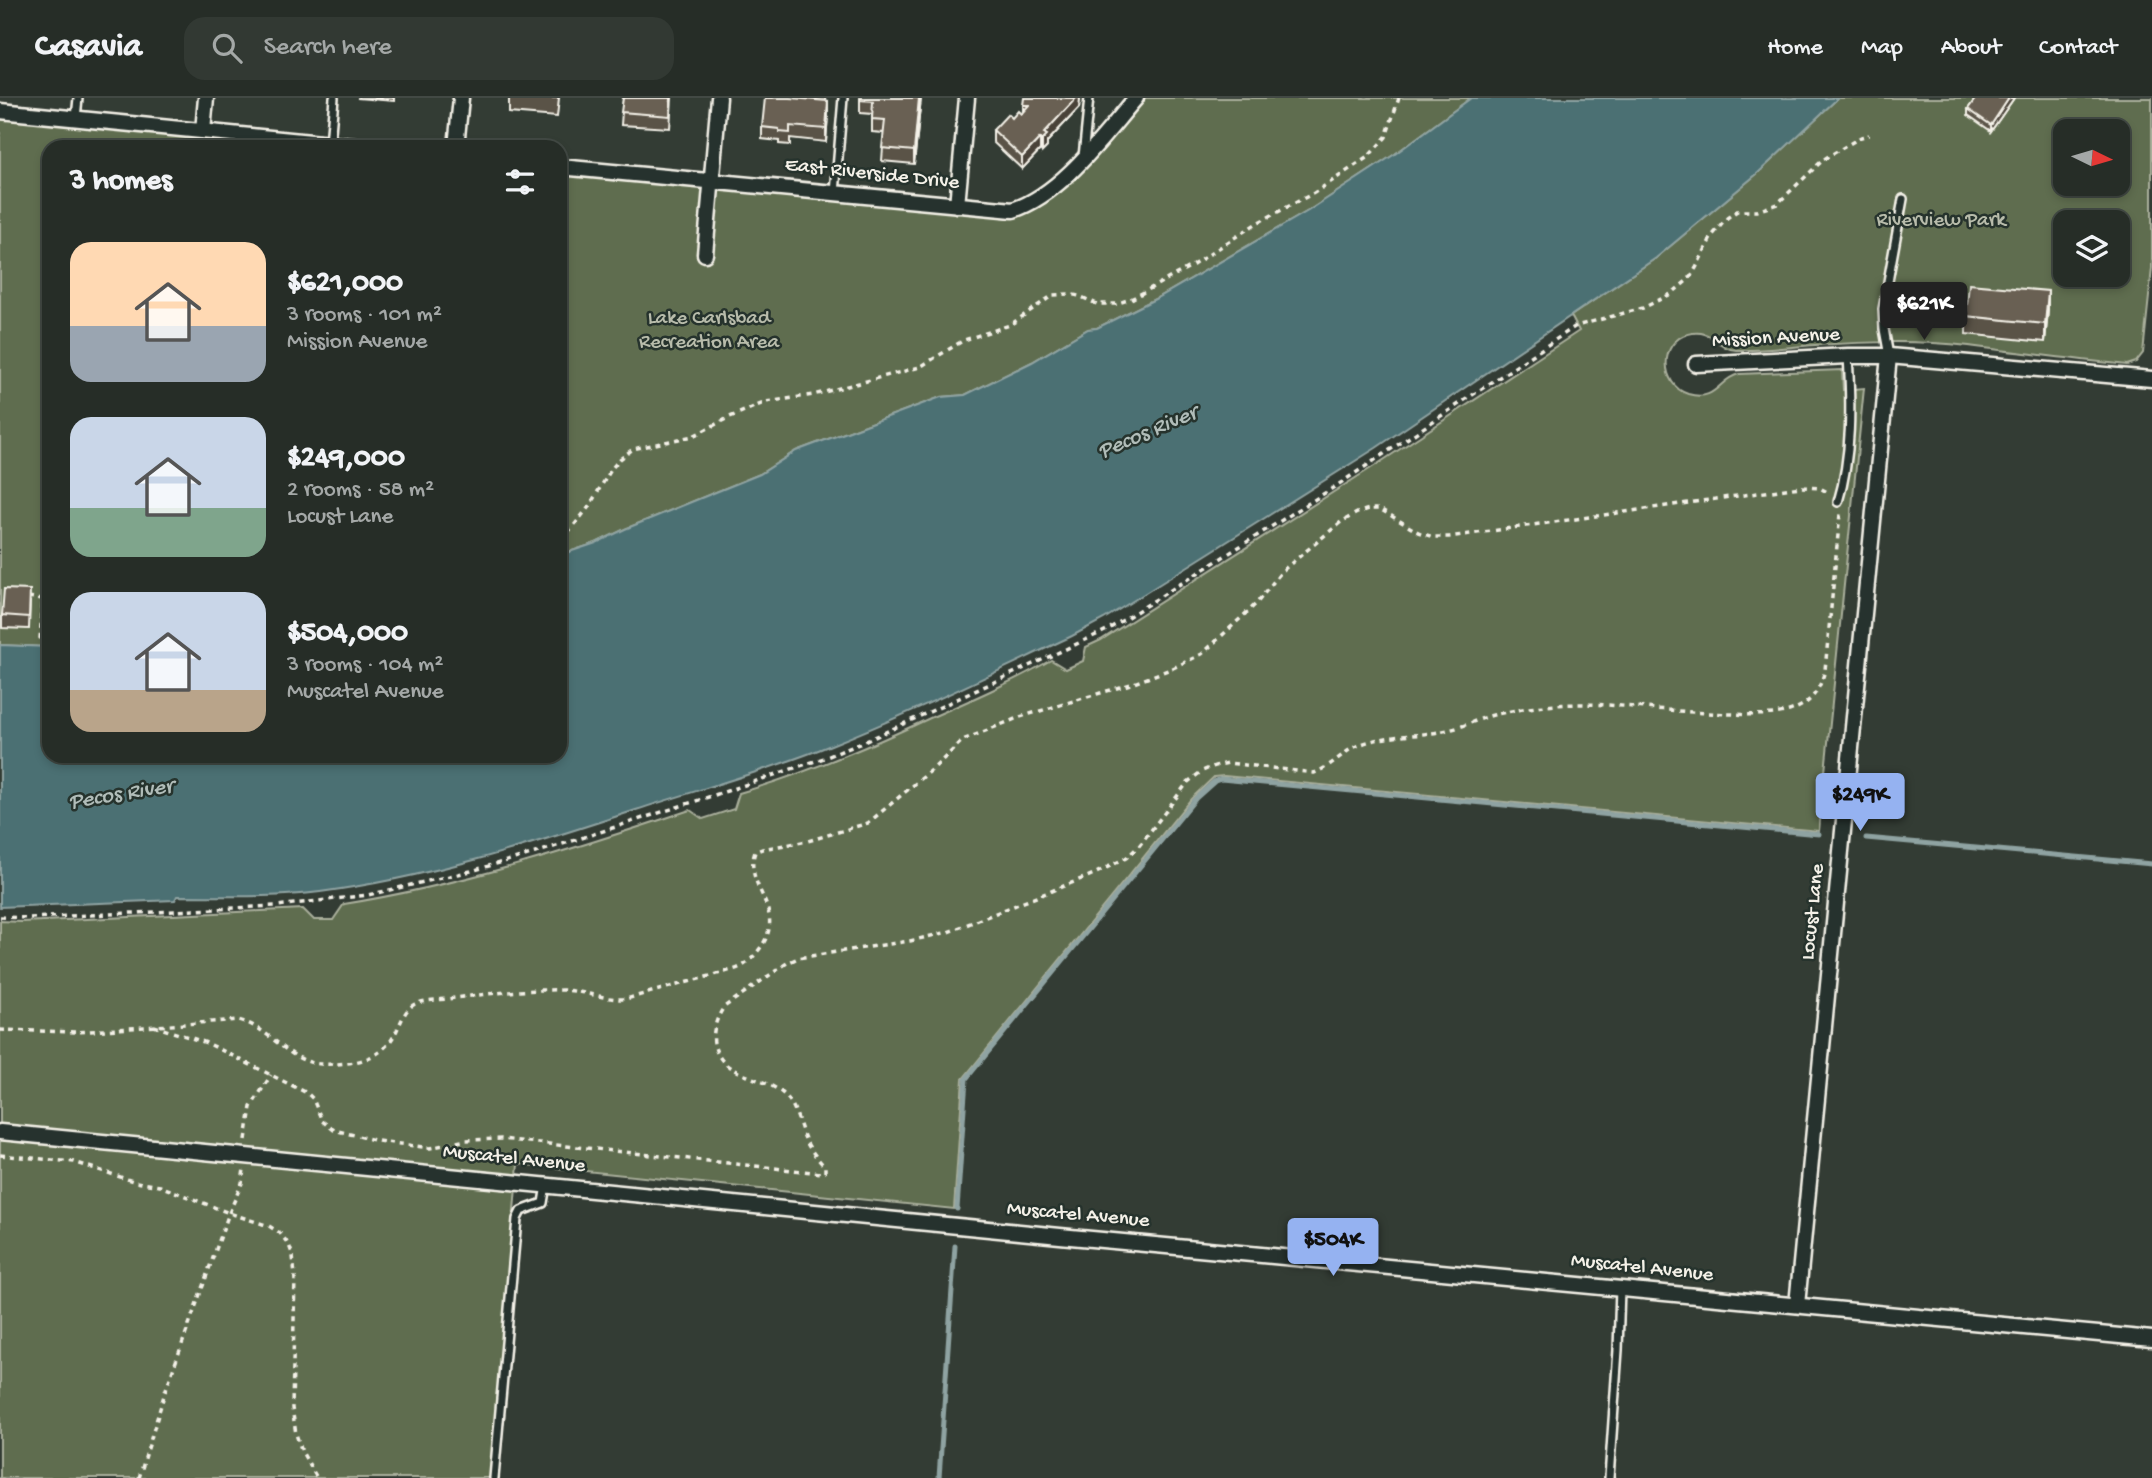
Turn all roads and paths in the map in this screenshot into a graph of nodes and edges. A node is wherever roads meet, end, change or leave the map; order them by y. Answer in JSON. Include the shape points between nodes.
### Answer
{"nodes":[{"id":1,"x":78,"y":98,"type":"edge"},
{"id":2,"x":206,"y":98,"type":"edge"},
{"id":3,"x":334,"y":98,"type":"edge"},
{"id":4,"x":461,"y":98,"type":"edge"},
{"id":5,"x":719,"y":98,"type":"edge"},
{"id":6,"x":843,"y":98,"type":"edge"},
{"id":7,"x":967,"y":98,"type":"edge"},
{"id":8,"x":1089,"y":98,"type":"edge"},
{"id":9,"x":1136,"y":98,"type":"edge"},
{"id":10,"x":1399,"y":98,"type":"edge"},
{"id":11,"x":0,"y":111,"type":"edge"},
{"id":12,"x":76,"y":118,"type":"junction"},
{"id":13,"x":203,"y":131,"type":"junction"},
{"id":14,"x":1869,"y":135,"type":"dead end"},
{"id":15,"x":291,"y":140,"type":"edge"},
{"id":16,"x":330,"y":140,"type":"edge"},
{"id":17,"x":457,"y":140,"type":"edge"},
{"id":18,"x":1083,"y":158,"type":"junction"},
{"id":19,"x":567,"y":168,"type":"edge"},
{"id":20,"x":711,"y":181,"type":"junction"},
{"id":21,"x":835,"y":192,"type":"junction"},
{"id":22,"x":1903,"y":199,"type":"dead end"},
{"id":23,"x":957,"y":205,"type":"junction"},
{"id":24,"x":705,"y":254,"type":"dead end"},
{"id":25,"x":1848,"y":356,"type":"junction"},
{"id":26,"x":1889,"y":356,"type":"junction"},
{"id":27,"x":1696,"y":364,"type":"dead end"},
{"id":28,"x":2152,"y":379,"type":"edge"},
{"id":29,"x":1838,"y":502,"type":"junction"},
{"id":30,"x":567,"y":533,"type":"edge"},
{"id":31,"x":22,"y":596,"type":"edge"},
{"id":32,"x":42,"y":598,"type":"edge"},
{"id":33,"x":42,"y":611,"type":"edge"},
{"id":34,"x":42,"y":638,"type":"edge"},
{"id":35,"x":0,"y":917,"type":"edge"},
{"id":36,"x":154,"y":1026,"type":"junction"},
{"id":37,"x":0,"y":1030,"type":"edge"},
{"id":38,"x":0,"y":1132,"type":"edge"},
{"id":39,"x":0,"y":1155,"type":"edge"},
{"id":40,"x":546,"y":1185,"type":"junction"},
{"id":41,"x":229,"y":1213,"type":"junction"},
{"id":42,"x":1620,"y":1287,"type":"junction"},
{"id":43,"x":1797,"y":1305,"type":"junction"},
{"id":44,"x":2152,"y":1339,"type":"edge"},
{"id":45,"x":139,"y":1478,"type":"edge"},
{"id":46,"x":317,"y":1478,"type":"edge"},
{"id":47,"x":494,"y":1478,"type":"edge"},
{"id":48,"x":1609,"y":1478,"type":"edge"}],
"edges":[{"from":1,"to":12,"type":"lane"},
{"from":2,"to":13,"type":"street"},
{"from":3,"to":16,"type":"lane"},
{"from":4,"to":17,"type":"street"},
{"from":5,"to":20,"type":"street"},
{"from":6,"to":21,"type":"lane"},
{"from":7,"to":23,"type":"street"},
{"from":8,"to":18,"type":"lane"},
{"from":9,"to":18,"type":"street","name":"East Riverside Drive"},
{"from":10,"to":30,"type":"path","via":[[1386,137],[1368,157],[1133,298],[1105,305],[1079,296],[1053,295],[1010,325],[964,340],[920,367],[813,395],[766,402],[682,440],[634,449],[612,468]]},
{"from":11,"to":12,"type":"street"},
{"from":12,"to":13,"type":"street"},
{"from":13,"to":15,"type":"street"},
{"from":14,"to":35,"type":"path","via":[[1824,159],[1777,204],[1737,211],[1727,218],[1689,279],[1661,300],[1576,326],[1336,486],[1107,630],[864,742],[536,853],[368,895],[277,905]]},
{"from":18,"to":23,"type":"street","name":"East Riverside Drive","via":[[1055,186],[1025,206],[1013,210]]},
{"from":19,"to":20,"type":"street","name":"East Riverside Drive"},
{"from":20,"to":21,"type":"street","name":"East Riverside Drive"},
{"from":20,"to":24,"type":"street"},
{"from":21,"to":23,"type":"street","name":"East Riverside Drive"},
{"from":22,"to":26,"type":"lane","via":[[1883,309]]},
{"from":25,"to":26,"type":"street","name":"Mission Avenue"},
{"from":25,"to":27,"type":"street","name":"Mission Avenue"},
{"from":25,"to":29,"type":"lane","via":[[1846,478]]},
{"from":26,"to":28,"type":"street","name":"Mission Avenue"},
{"from":26,"to":43,"type":"street","name":"Locust Lane"},
{"from":29,"to":36,"type":"path","via":[[1820,488],[1800,487],[1441,537],[1418,532],[1380,509],[1369,509],[1317,540],[1202,654],[1134,683],[1020,717],[963,740],[868,823],[755,852],[753,868],[769,912],[769,934],[743,967],[626,999],[562,990],[428,1001],[406,1012],[392,1041],[377,1055],[337,1064],[297,1058],[248,1022]]},
{"from":29,"to":36,"type":"path","via":[[1825,670],[1821,687],[1802,706],[1757,715],[1559,705],[1359,745],[1314,773],[1228,763],[1215,766],[1188,782],[1133,852],[1094,874],[948,932],[787,963],[724,1007],[713,1040],[729,1068],[778,1090],[789,1100],[807,1144],[825,1172],[500,1139],[430,1148],[378,1141],[334,1130],[321,1121],[313,1099],[289,1082],[207,1043]]},
{"from":31,"to":32,"type":"path"},
{"from":33,"to":34,"type":"path"},
{"from":36,"to":37,"type":"path","via":[[78,1032]]},
{"from":38,"to":40,"type":"street","name":"Muscatel Avenue"},
{"from":39,"to":41,"type":"path","via":[[74,1162],[160,1186]]},
{"from":40,"to":42,"type":"street","name":"Muscatel Avenue"},
{"from":40,"to":47,"type":"lane","via":[[543,1203],[521,1211],[517,1219]]},
{"from":41,"to":45,"type":"path"},
{"from":41,"to":46,"type":"path","via":[[280,1233],[293,1256],[292,1408],[302,1452]]},
{"from":42,"to":43,"type":"street","name":"Muscatel Avenue"},
{"from":42,"to":48,"type":"lane"},
{"from":43,"to":44,"type":"street","name":"Muscatel Avenue"}]}
